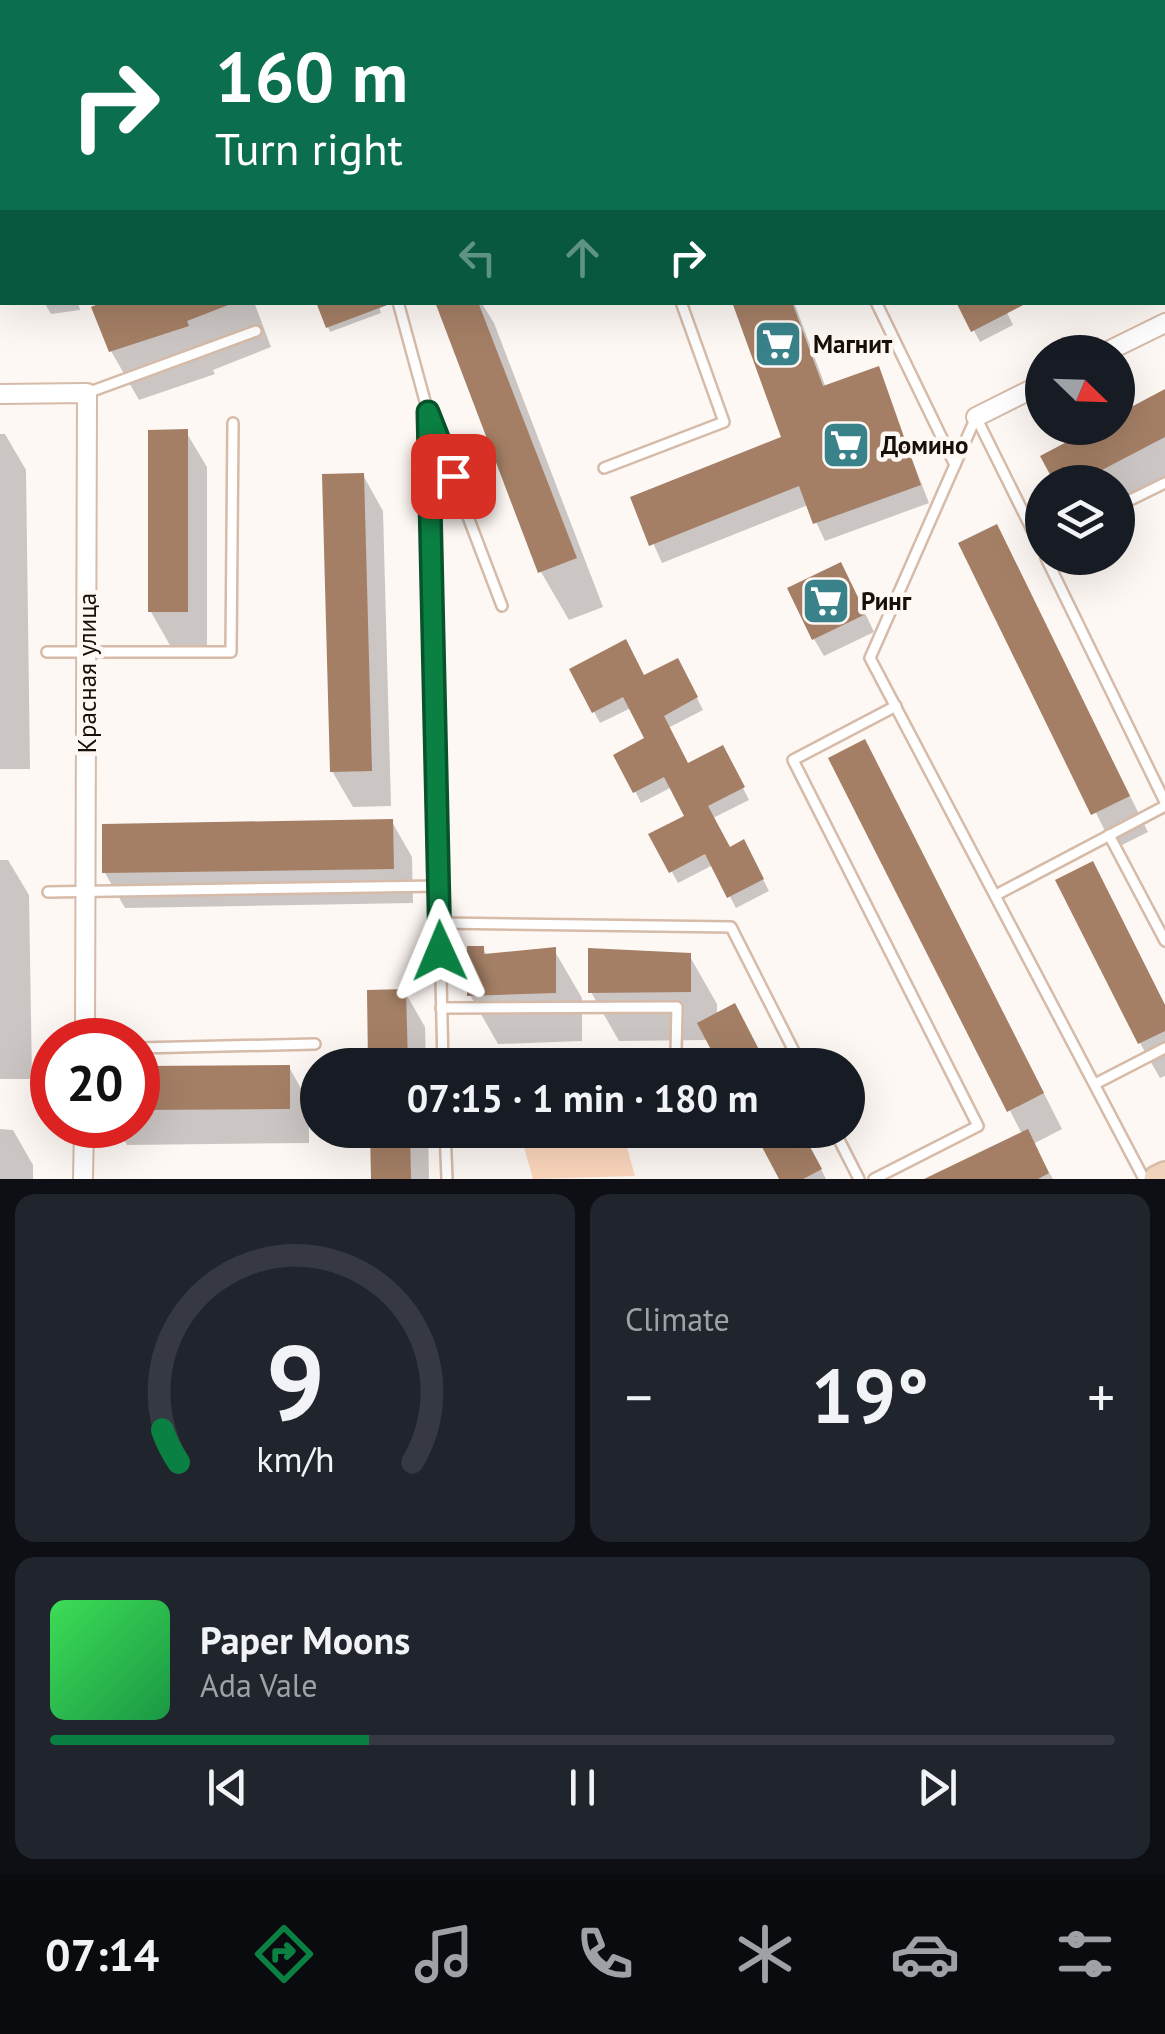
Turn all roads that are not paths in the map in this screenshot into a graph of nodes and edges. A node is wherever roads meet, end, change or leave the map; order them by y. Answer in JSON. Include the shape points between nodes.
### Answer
{"nodes":[{"id":1,"x":399,"y":305,"type":"edge"},
{"id":2,"x":682,"y":305,"type":"edge"},
{"id":3,"x":877,"y":305,"type":"edge"},
{"id":4,"x":1165,"y":323,"type":"edge"},
{"id":5,"x":256,"y":330,"type":"dead end"},
{"id":6,"x":1135,"y":338,"type":"edge"},
{"id":7,"x":87,"y":393,"type":"junction"},
{"id":8,"x":1025,"y":393,"type":"edge"},
{"id":9,"x":0,"y":394,"type":"edge"},
{"id":10,"x":428,"y":412,"type":"junction"},
{"id":11,"x":976,"y":418,"type":"junction"},
{"id":12,"x":234,"y":424,"type":"dead end"},
{"id":13,"x":955,"y":465,"type":"junction"},
{"id":14,"x":604,"y":468,"type":"dead end"},
{"id":15,"x":1165,"y":483,"type":"edge"},
{"id":16,"x":1135,"y":498,"type":"edge"},
{"id":17,"x":1025,"y":513,"type":"edge"},
{"id":18,"x":1054,"y":575,"type":"edge"},
{"id":19,"x":502,"y":606,"type":"dead end"},
{"id":20,"x":47,"y":652,"type":"dead end"},
{"id":21,"x":87,"y":654,"type":"junction"},
{"id":22,"x":896,"y":706,"type":"junction"},
{"id":23,"x":1165,"y":804,"type":"edge"},
{"id":24,"x":1109,"y":835,"type":"junction"},
{"id":25,"x":439,"y":886,"type":"junction"},
{"id":26,"x":48,"y":892,"type":"dead end"},
{"id":27,"x":86,"y":894,"type":"junction"},
{"id":28,"x":996,"y":895,"type":"junction"},
{"id":29,"x":440,"y":923,"type":"junction"},
{"id":30,"x":1165,"y":941,"type":"edge"},
{"id":31,"x":441,"y":1008,"type":"junction"},
{"id":32,"x":84,"y":1018,"type":"edge"},
{"id":33,"x":315,"y":1044,"type":"dead end"},
{"id":34,"x":160,"y":1048,"type":"edge"},
{"id":35,"x":442,"y":1048,"type":"edge"},
{"id":36,"x":676,"y":1048,"type":"edge"},
{"id":37,"x":792,"y":1048,"type":"edge"},
{"id":38,"x":1165,"y":1048,"type":"edge"},
{"id":39,"x":1095,"y":1084,"type":"junction"},
{"id":40,"x":84,"y":1148,"type":"edge"},
{"id":41,"x":446,"y":1148,"type":"edge"},
{"id":42,"x":843,"y":1148,"type":"edge"},
{"id":43,"x":1165,"y":1176,"type":"edge"},
{"id":44,"x":83,"y":1179,"type":"edge"},
{"id":45,"x":447,"y":1179,"type":"edge"},
{"id":46,"x":859,"y":1179,"type":"edge"},
{"id":47,"x":874,"y":1179,"type":"edge"},
{"id":48,"x":1144,"y":1179,"type":"edge"},
{"id":49,"x":1157,"y":1179,"type":"edge"}],
"edges":[{"from":1,"to":10,"type":"lane"},
{"from":2,"to":14,"type":"lane","via":[[724,422]]},
{"from":3,"to":13,"type":"lane"},
{"from":4,"to":6,"type":"street"},
{"from":5,"to":7,"type":"lane"},
{"from":7,"to":9,"type":"street"},
{"from":7,"to":21,"type":"street","name":"Красная улица"},
{"from":8,"to":11,"type":"street"},
{"from":10,"to":19,"type":"lane"},
{"from":10,"to":25,"type":"lane"},
{"from":11,"to":13,"type":"lane"},
{"from":11,"to":17,"type":"lane"},
{"from":12,"to":21,"type":"lane","via":[[231,652]]},
{"from":13,"to":22,"type":"lane","via":[[870,658]]},
{"from":15,"to":16,"type":"lane"},
{"from":18,"to":23,"type":"lane"},
{"from":20,"to":21,"type":"lane"},
{"from":21,"to":27,"type":"street","name":"Красная улица"},
{"from":22,"to":28,"type":"lane"},
{"from":22,"to":47,"type":"lane","via":[[793,760],[978,1126]]},
{"from":23,"to":24,"type":"lane"},
{"from":24,"to":28,"type":"lane"},
{"from":24,"to":30,"type":"lane"},
{"from":25,"to":27,"type":"lane"},
{"from":25,"to":29,"type":"lane"},
{"from":26,"to":27,"type":"lane"},
{"from":27,"to":32,"type":"street","name":"Красная улица"},
{"from":28,"to":39,"type":"lane"},
{"from":29,"to":31,"type":"lane"},
{"from":29,"to":37,"type":"lane","via":[[731,927]]},
{"from":31,"to":35,"type":"lane"},
{"from":31,"to":36,"type":"lane","via":[[676,1008]]},
{"from":33,"to":34,"type":"lane"},
{"from":38,"to":39,"type":"lane"},
{"from":39,"to":48,"type":"lane"},
{"from":40,"to":44,"type":"street"},
{"from":41,"to":45,"type":"lane"},
{"from":42,"to":46,"type":"lane"},
{"from":43,"to":49,"type":"main road"}]}
